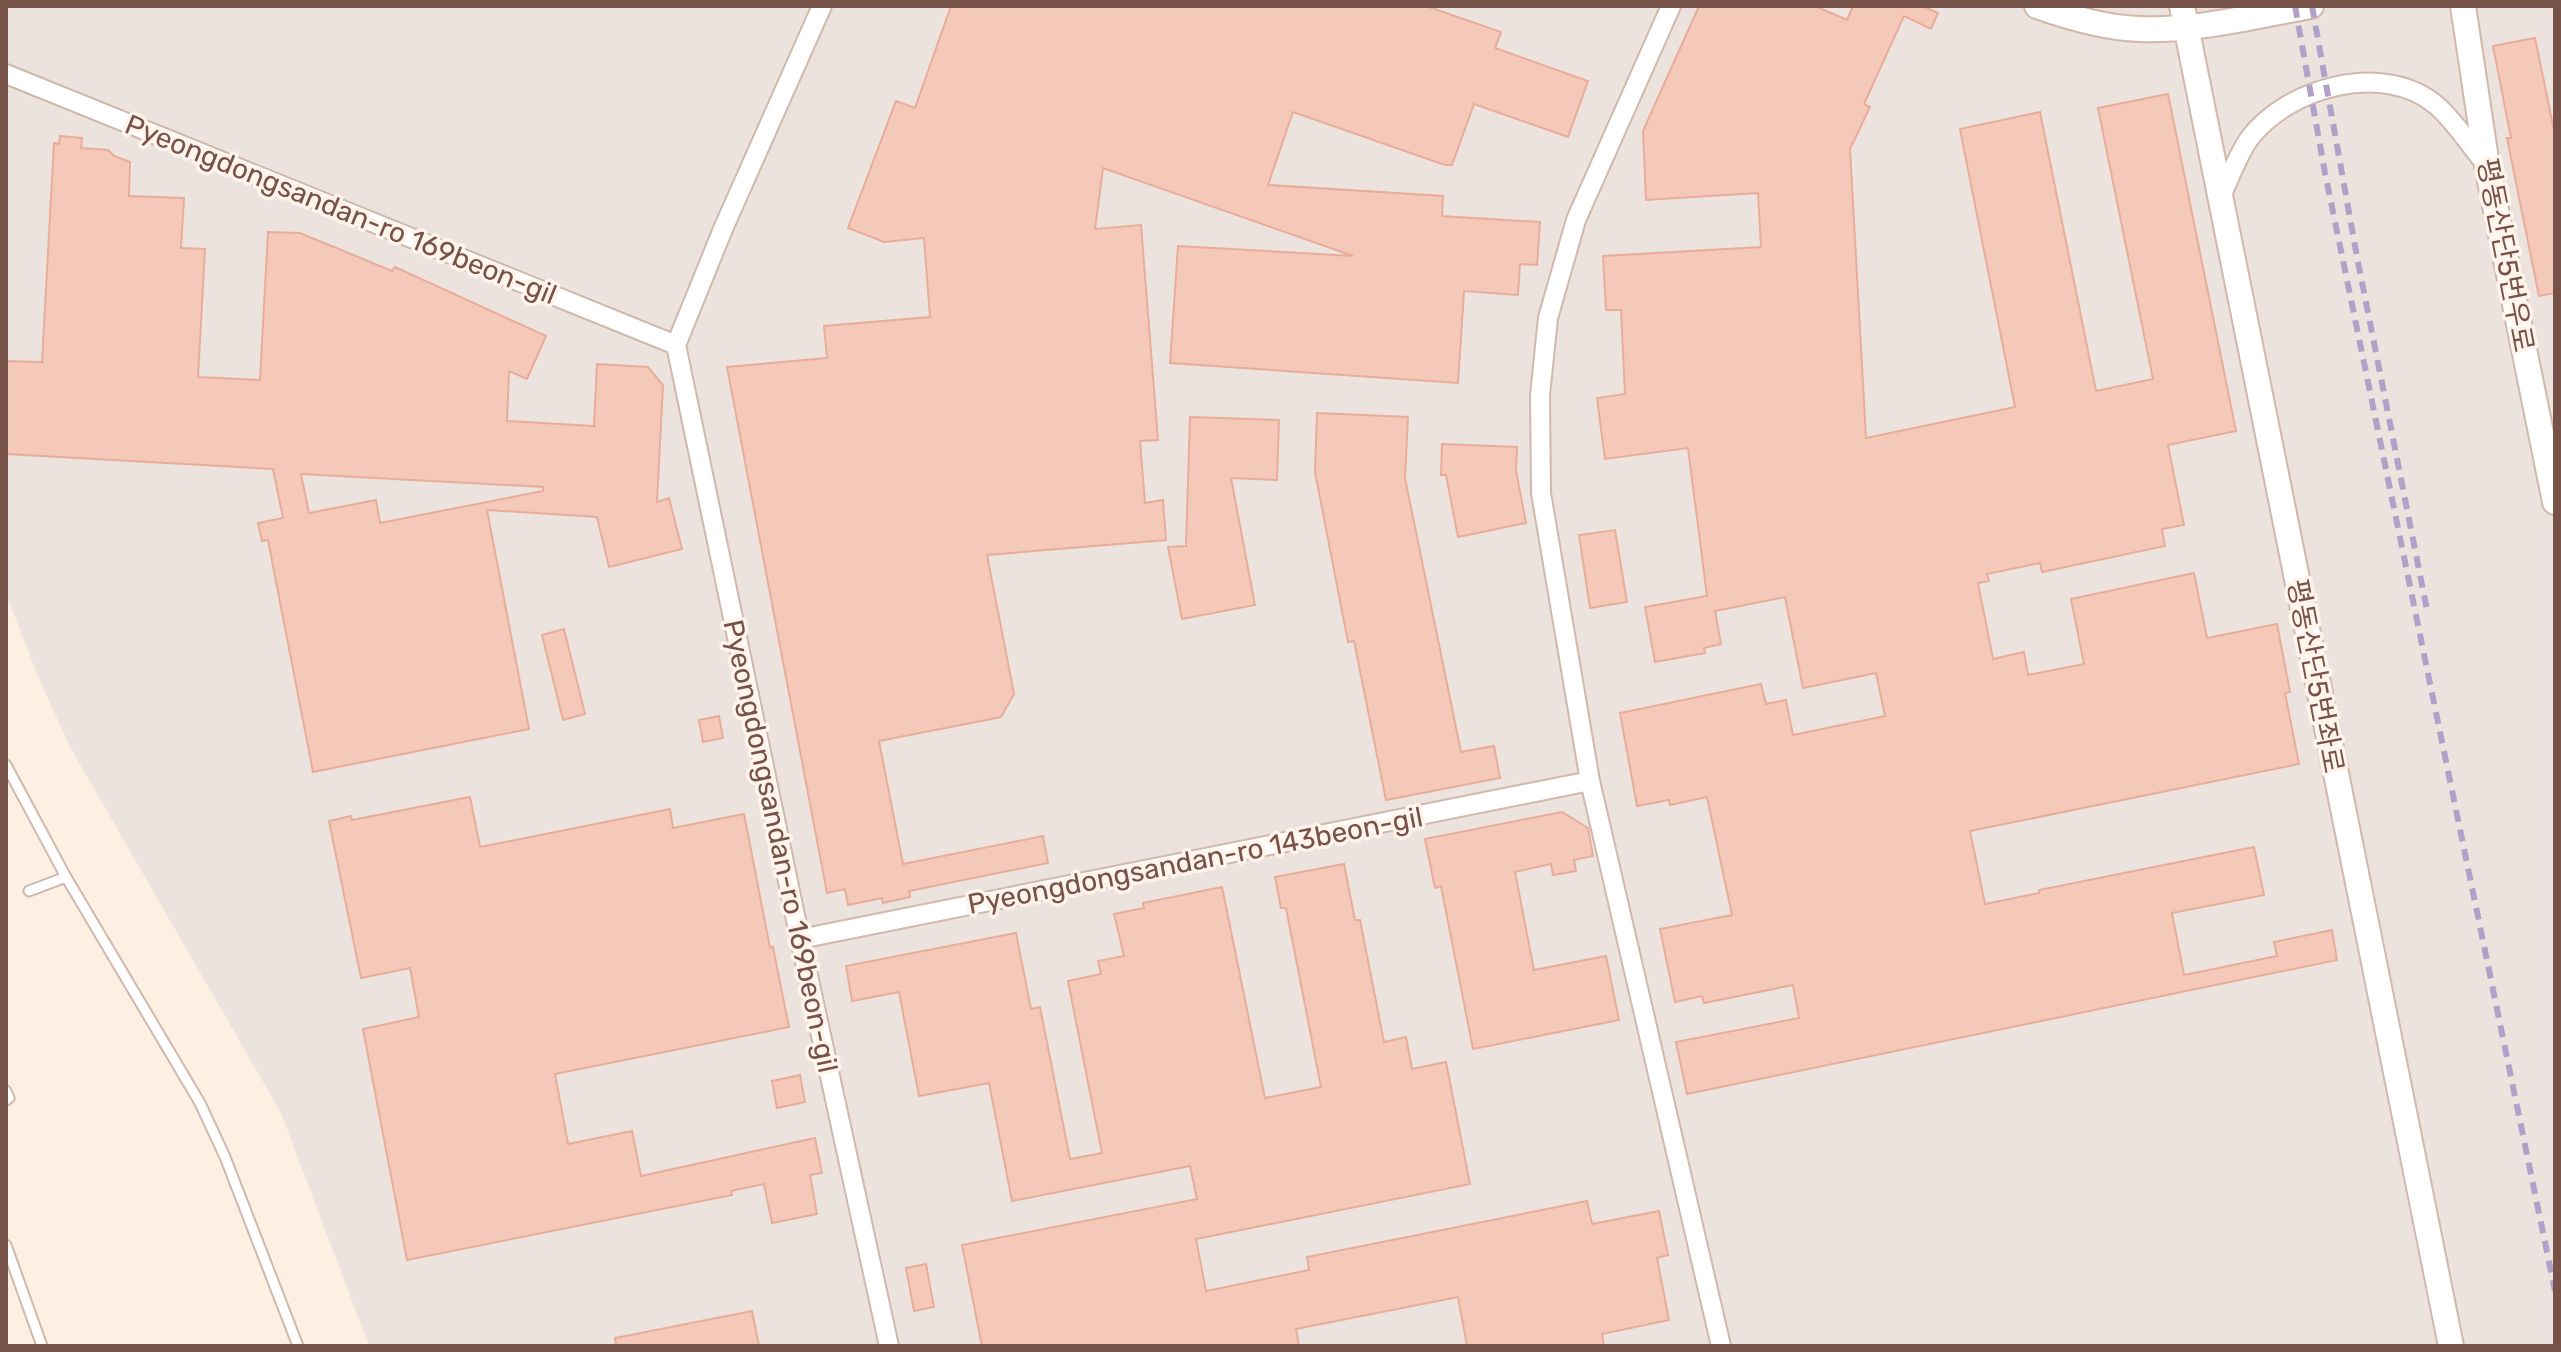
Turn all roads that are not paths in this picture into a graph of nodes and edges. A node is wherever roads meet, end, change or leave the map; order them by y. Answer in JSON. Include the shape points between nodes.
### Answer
{"nodes":[{"id":1,"x":822,"y":6,"type":"edge"},
{"id":2,"x":1671,"y":6,"type":"edge"},
{"id":3,"x":2037,"y":6,"type":"edge"},
{"id":4,"x":2311,"y":6,"type":"edge"},
{"id":5,"x":2463,"y":6,"type":"edge"},
{"id":6,"x":2185,"y":17,"type":"edge"},
{"id":7,"x":6,"y":74,"type":"edge"},
{"id":8,"x":2487,"y":166,"type":"junction"},
{"id":9,"x":2220,"y":199,"type":"junction"},
{"id":10,"x":676,"y":345,"type":"junction"},
{"id":11,"x":2555,"y":502,"type":"edge"},
{"id":12,"x":6,"y":765,"type":"edge"},
{"id":13,"x":1590,"y":781,"type":"junction"},
{"id":14,"x":66,"y":877,"type":"junction"},
{"id":15,"x":29,"y":891,"type":"dead end"},
{"id":16,"x":800,"y":939,"type":"junction"},
{"id":17,"x":6,"y":1091,"type":"edge"},
{"id":18,"x":6,"y":1100,"type":"edge"},
{"id":19,"x":6,"y":1245,"type":"edge"},
{"id":20,"x":42,"y":1346,"type":"edge"},
{"id":21,"x":298,"y":1346,"type":"edge"},
{"id":22,"x":889,"y":1346,"type":"edge"},
{"id":23,"x":1721,"y":1346,"type":"edge"},
{"id":24,"x":2451,"y":1346,"type":"edge"}],
"edges":[{"from":1,"to":10,"type":"street"},
{"from":2,"to":13,"type":"street","via":[[1576,220],[1548,318],[1540,395],[1541,493]]},
{"from":3,"to":6,"type":"street","via":[[2137,29]]},
{"from":4,"to":6,"type":"street"},
{"from":5,"to":8,"type":"street","name":"평동산단5번우로"},
{"from":6,"to":9,"type":"street","name":"평동산단5번좌로"},
{"from":7,"to":10,"type":"street","name":"Pyeongdongsandan-ro 169beon-gil"},
{"from":8,"to":9,"type":"street","via":[[2435,105],[2402,87],[2371,82],[2298,99],[2269,117],[2248,140]]},
{"from":8,"to":11,"type":"street","name":"평동산단5번우로"},
{"from":9,"to":24,"type":"street","name":"평동산단5번좌로"},
{"from":10,"to":16,"type":"street","name":"Pyeongdongsandan-ro 169beon-gil"},
{"from":12,"to":14,"type":"lane"},
{"from":13,"to":16,"type":"street","name":"Pyeongdongsandan-ro 143beon-gil"},
{"from":13,"to":23,"type":"street"},
{"from":14,"to":15,"type":"lane"},
{"from":14,"to":21,"type":"lane","via":[[200,1103]]},
{"from":16,"to":22,"type":"street","name":"Pyeongdongsandan-ro 169beon-gil"},
{"from":17,"to":18,"type":"lane"},
{"from":19,"to":20,"type":"lane"}]}
